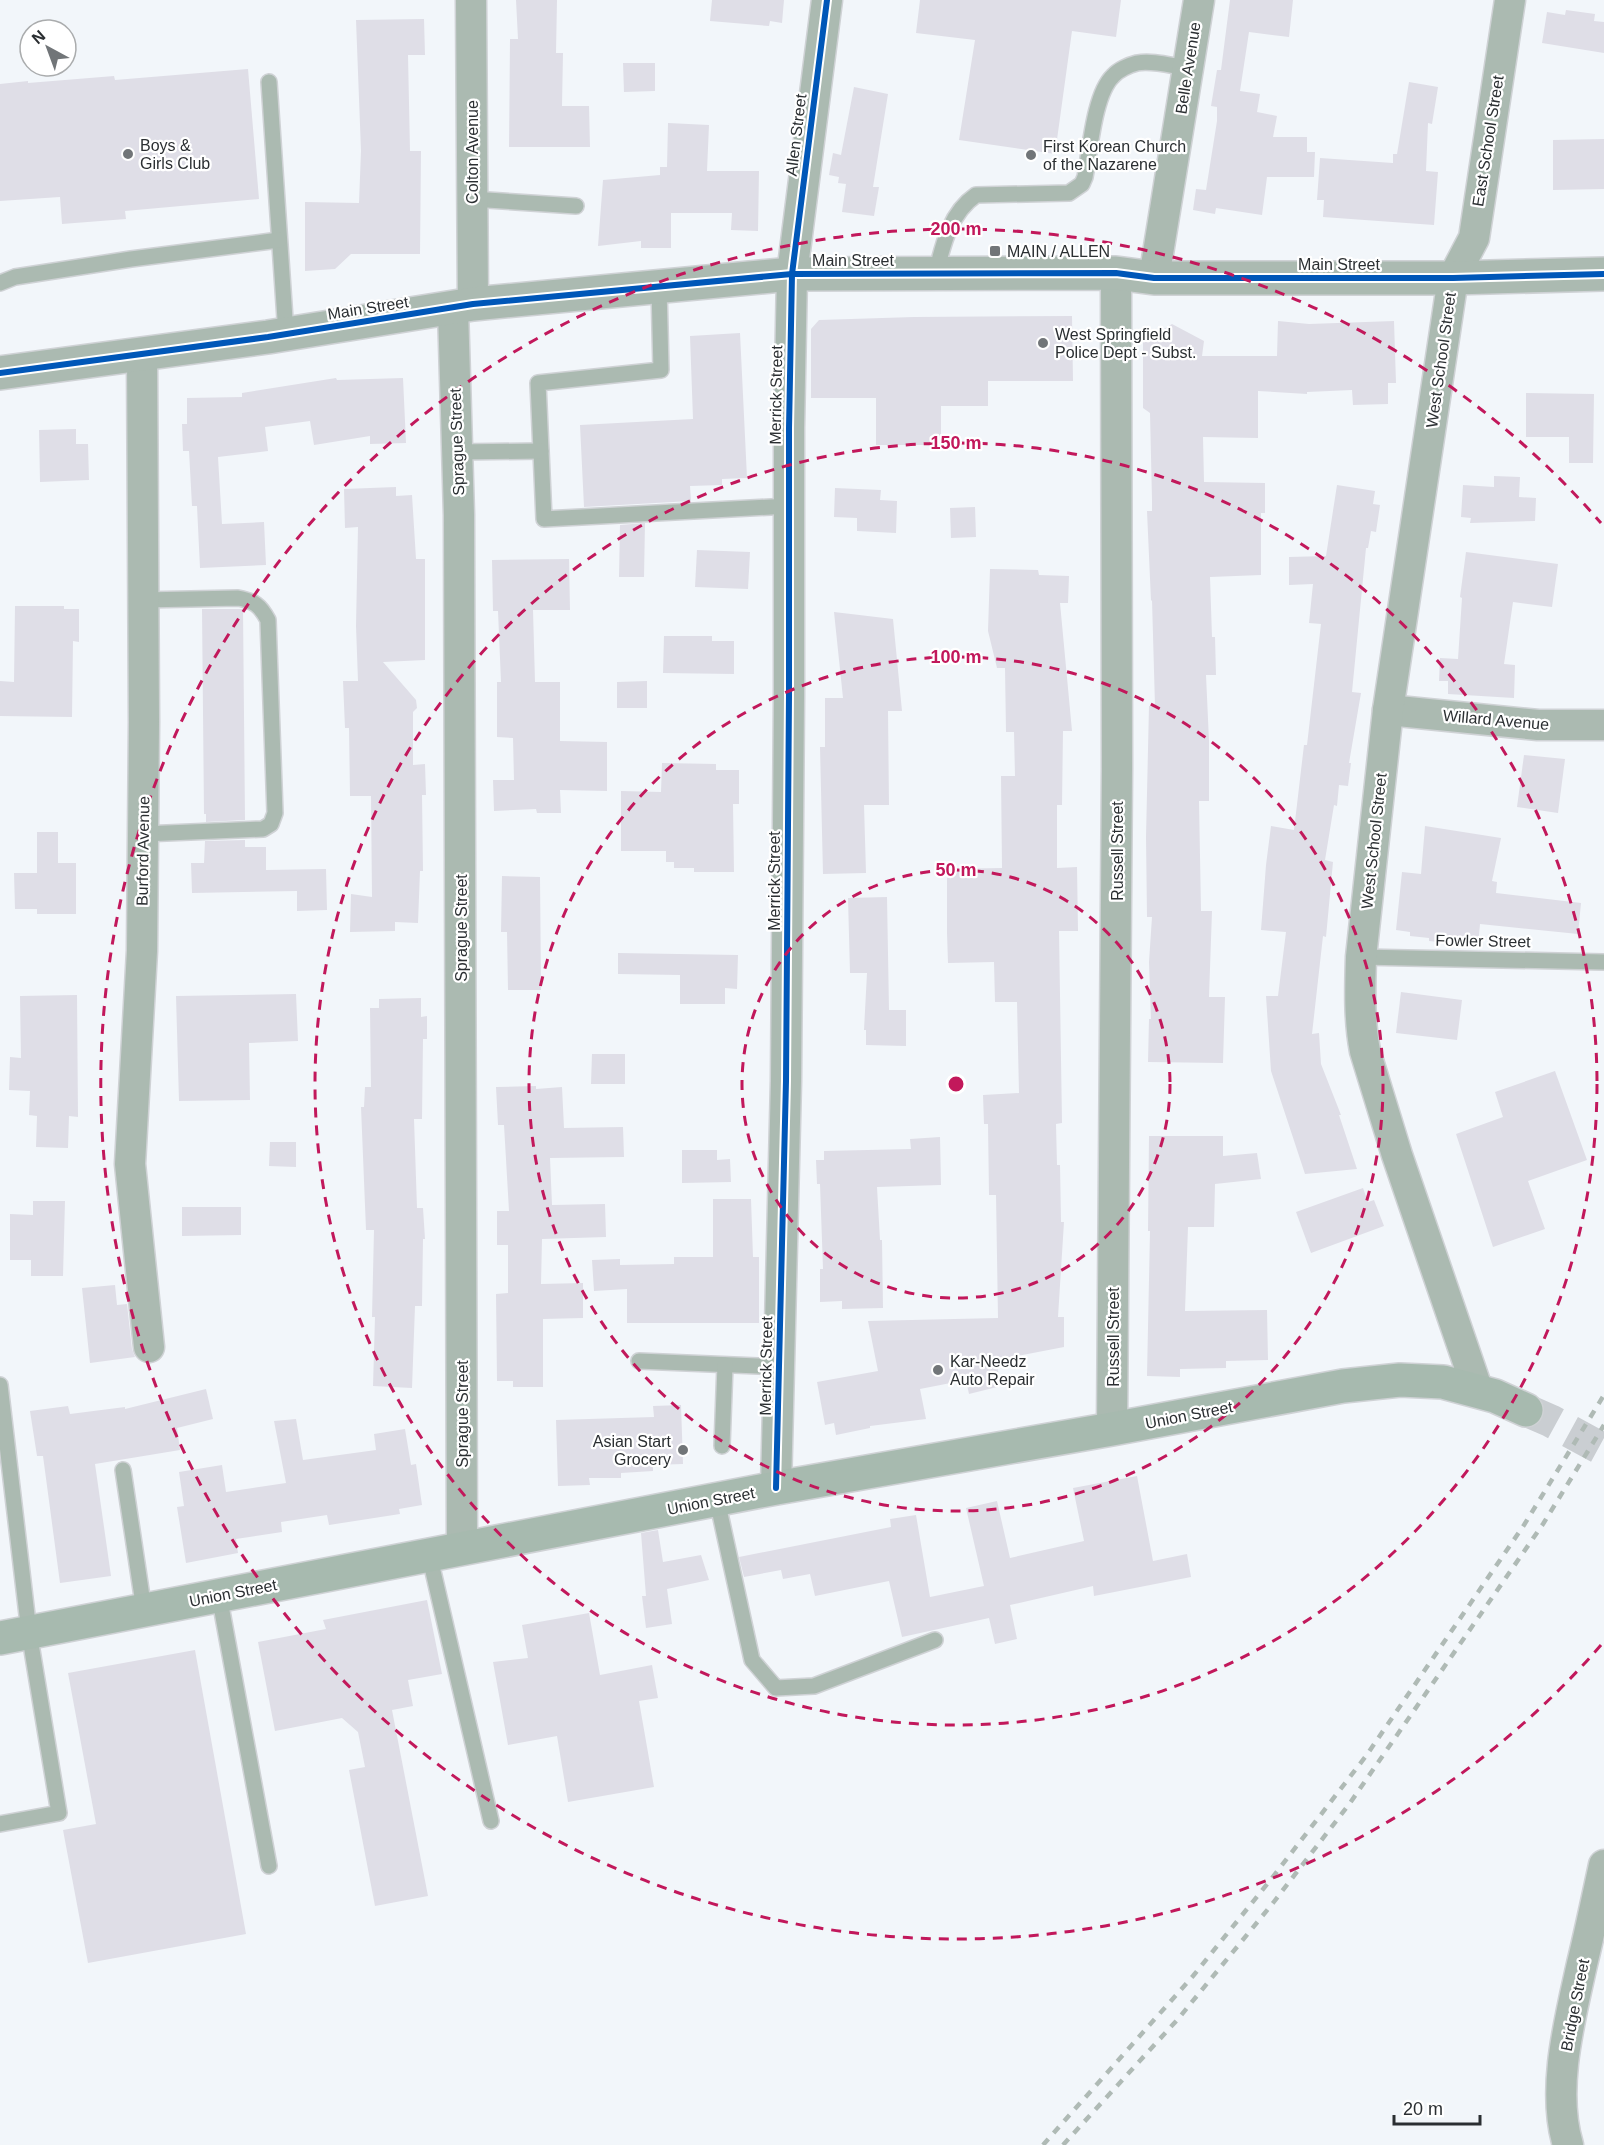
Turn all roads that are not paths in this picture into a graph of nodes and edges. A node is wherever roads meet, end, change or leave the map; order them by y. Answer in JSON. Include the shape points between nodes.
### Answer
{"nodes":[{"id":1,"x":471,"y":0,"type":"edge"},
{"id":2,"x":827,"y":0,"type":"edge"},
{"id":3,"x":1199,"y":0,"type":"edge"},
{"id":4,"x":1510,"y":0,"type":"edge"},
{"id":5,"x":1188,"y":68,"type":"junction"},
{"id":6,"x":268,"y":82,"type":"dead end"},
{"id":7,"x":472,"y":199,"type":"junction"},
{"id":8,"x":576,"y":206,"type":"dead end"},
{"id":9,"x":279,"y":240,"type":"junction"},
{"id":10,"x":936,"y":273,"type":"junction"},
{"id":11,"x":1116,"y":273,"type":"junction"},
{"id":12,"x":792,"y":274,"type":"junction"},
{"id":13,"x":1604,"y":274,"type":"edge"},
{"id":14,"x":1154,"y":278,"type":"junction"},
{"id":15,"x":1453,"y":278,"type":"junction"},
{"id":16,"x":0,"y":283,"type":"edge"},
{"id":17,"x":659,"y":286,"type":"junction"},
{"id":18,"x":463,"y":307,"type":"junction"},
{"id":19,"x":286,"y":334,"type":"junction"},
{"id":20,"x":142,"y":354,"type":"junction"},
{"id":21,"x":0,"y":373,"type":"edge"},
{"id":22,"x":457,"y":452,"type":"junction"},
{"id":23,"x":541,"y":452,"type":"junction"},
{"id":24,"x":789,"y":506,"type":"junction"},
{"id":25,"x":143,"y":600,"type":"junction"},
{"id":26,"x":1388,"y":710,"type":"junction"},
{"id":27,"x":1604,"y":726,"type":"edge"},
{"id":28,"x":143,"y":834,"type":"junction"},
{"id":29,"x":1361,"y":957,"type":"junction"},
{"id":30,"x":1604,"y":962,"type":"edge"},
{"id":31,"x":149,"y":1347,"type":"dead end"},
{"id":32,"x":639,"y":1361,"type":"dead end"},
{"id":33,"x":725,"y":1365,"type":"junction"},
{"id":34,"x":779,"y":1367,"type":"junction"},
{"id":35,"x":0,"y":1385,"type":"edge"},
{"id":36,"x":1478,"y":1390,"type":"junction"},
{"id":37,"x":1526,"y":1410,"type":"tunnel mouth"},
{"id":38,"x":1112,"y":1429,"type":"junction"},
{"id":39,"x":722,"y":1446,"type":"dead end"},
{"id":40,"x":123,"y":1470,"type":"dead end"},
{"id":41,"x":776,"y":1488,"type":"junction"},
{"id":42,"x":717,"y":1500,"type":"junction"},
{"id":43,"x":462,"y":1547,"type":"junction"},
{"id":44,"x":429,"y":1554,"type":"junction"},
{"id":45,"x":219,"y":1595,"type":"junction"},
{"id":46,"x":144,"y":1611,"type":"junction"},
{"id":47,"x":15,"y":1635,"type":"edge"},
{"id":48,"x":935,"y":1640,"type":"dead end"},
{"id":49,"x":491,"y":1821,"type":"dead end"},
{"id":50,"x":0,"y":1824,"type":"edge"},
{"id":51,"x":1604,"y":1865,"type":"edge"},
{"id":52,"x":269,"y":1866,"type":"dead end"},
{"id":53,"x":1568,"y":2145,"type":"edge"}],
"edges":[{"from":1,"to":7,"type":"street","name":"Colton Avenue"},
{"from":2,"to":12,"type":"street","name":"Allen Street"},
{"from":3,"to":5,"type":"street","name":"Belle Avenue"},
{"from":4,"to":15,"type":"street","name":"East School Street","via":[[1474,238]]},
{"from":5,"to":10,"type":"lane","via":[[1137,63],[1112,76],[1100,96],[1082,184],[1069,193],[976,195],[966,202],[946,235]]},
{"from":5,"to":14,"type":"street","name":"Belle Avenue"},
{"from":6,"to":9,"type":"lane"},
{"from":7,"to":8,"type":"lane"},
{"from":7,"to":18,"type":"street","name":"Colton Avenue"},
{"from":9,"to":16,"type":"lane","via":[[108,262],[15,277]]},
{"from":9,"to":19,"type":"lane"},
{"from":10,"to":11,"type":"street","name":"Main Street"},
{"from":10,"to":12,"type":"street","name":"Main Street"},
{"from":11,"to":14,"type":"street","name":"Main Street"},
{"from":11,"to":38,"type":"street","name":"Russell Street","via":[[1118,768]]},
{"from":12,"to":17,"type":"street","name":"Main Street"},
{"from":12,"to":24,"type":"street","name":"Merrick Street"},
{"from":13,"to":15,"type":"street","name":"Main Street"},
{"from":14,"to":15,"type":"street","name":"Main Street"},
{"from":15,"to":26,"type":"street","name":"West School Street"},
{"from":17,"to":18,"type":"street","name":"Main Street"},
{"from":17,"to":23,"type":"lane","via":[[661,370],[538,383]]},
{"from":18,"to":19,"type":"street","name":"Main Street"},
{"from":18,"to":22,"type":"street","name":"Sprague Street"},
{"from":19,"to":20,"type":"street","name":"Main Street"},
{"from":20,"to":21,"type":"street","name":"Main Street"},
{"from":20,"to":25,"type":"street","name":"Burford Avenue"},
{"from":22,"to":23,"type":"lane"},
{"from":22,"to":43,"type":"street","name":"Sprague Street"},
{"from":23,"to":24,"type":"lane","via":[[544,519]]},
{"from":24,"to":34,"type":"street","name":"Merrick Street","via":[[786,1058]]},
{"from":25,"to":28,"type":"street","name":"Burford Avenue"},
{"from":25,"to":28,"type":"lane","via":[[238,598],[262,608],[268,620],[275,813],[271,824],[263,829]]},
{"from":26,"to":27,"type":"street","name":"Willard Avenue","via":[[1538,725]]},
{"from":26,"to":29,"type":"street","name":"West School Street"},
{"from":28,"to":31,"type":"street","name":"Burford Avenue","via":[[142,951],[130,1164]]},
{"from":29,"to":30,"type":"lane","name":"Fowler Street"},
{"from":29,"to":36,"type":"street","name":"West School Street","via":[[1365,1052]]},
{"from":32,"to":33,"type":"lane"},
{"from":33,"to":34,"type":"lane"},
{"from":33,"to":39,"type":"lane"},
{"from":34,"to":41,"type":"street","name":"Merrick Street"},
{"from":35,"to":47,"type":"lane"},
{"from":36,"to":37,"type":"main road","name":"Union Street"},
{"from":36,"to":38,"type":"main road","name":"Union Street","via":[[1422,1380],[1378,1381]]},
{"from":38,"to":41,"type":"main road","name":"Union Street"},
{"from":40,"to":46,"type":"lane"},
{"from":41,"to":42,"type":"main road","name":"Union Street"},
{"from":42,"to":43,"type":"main road","name":"Union Street"},
{"from":42,"to":48,"type":"lane","via":[[752,1660],[776,1688],[814,1686]]},
{"from":43,"to":44,"type":"main road","name":"Union Street"},
{"from":44,"to":45,"type":"main road","name":"Union Street"},
{"from":44,"to":49,"type":"lane"},
{"from":45,"to":46,"type":"main road","name":"Union Street"},
{"from":45,"to":52,"type":"lane"},
{"from":46,"to":47,"type":"main road","name":"Union Street"},
{"from":47,"to":50,"type":"lane","via":[[59,1813]]},
{"from":51,"to":53,"type":"street","name":"Bridge Street","via":[[1569,2019],[1561,2094]]}]}
